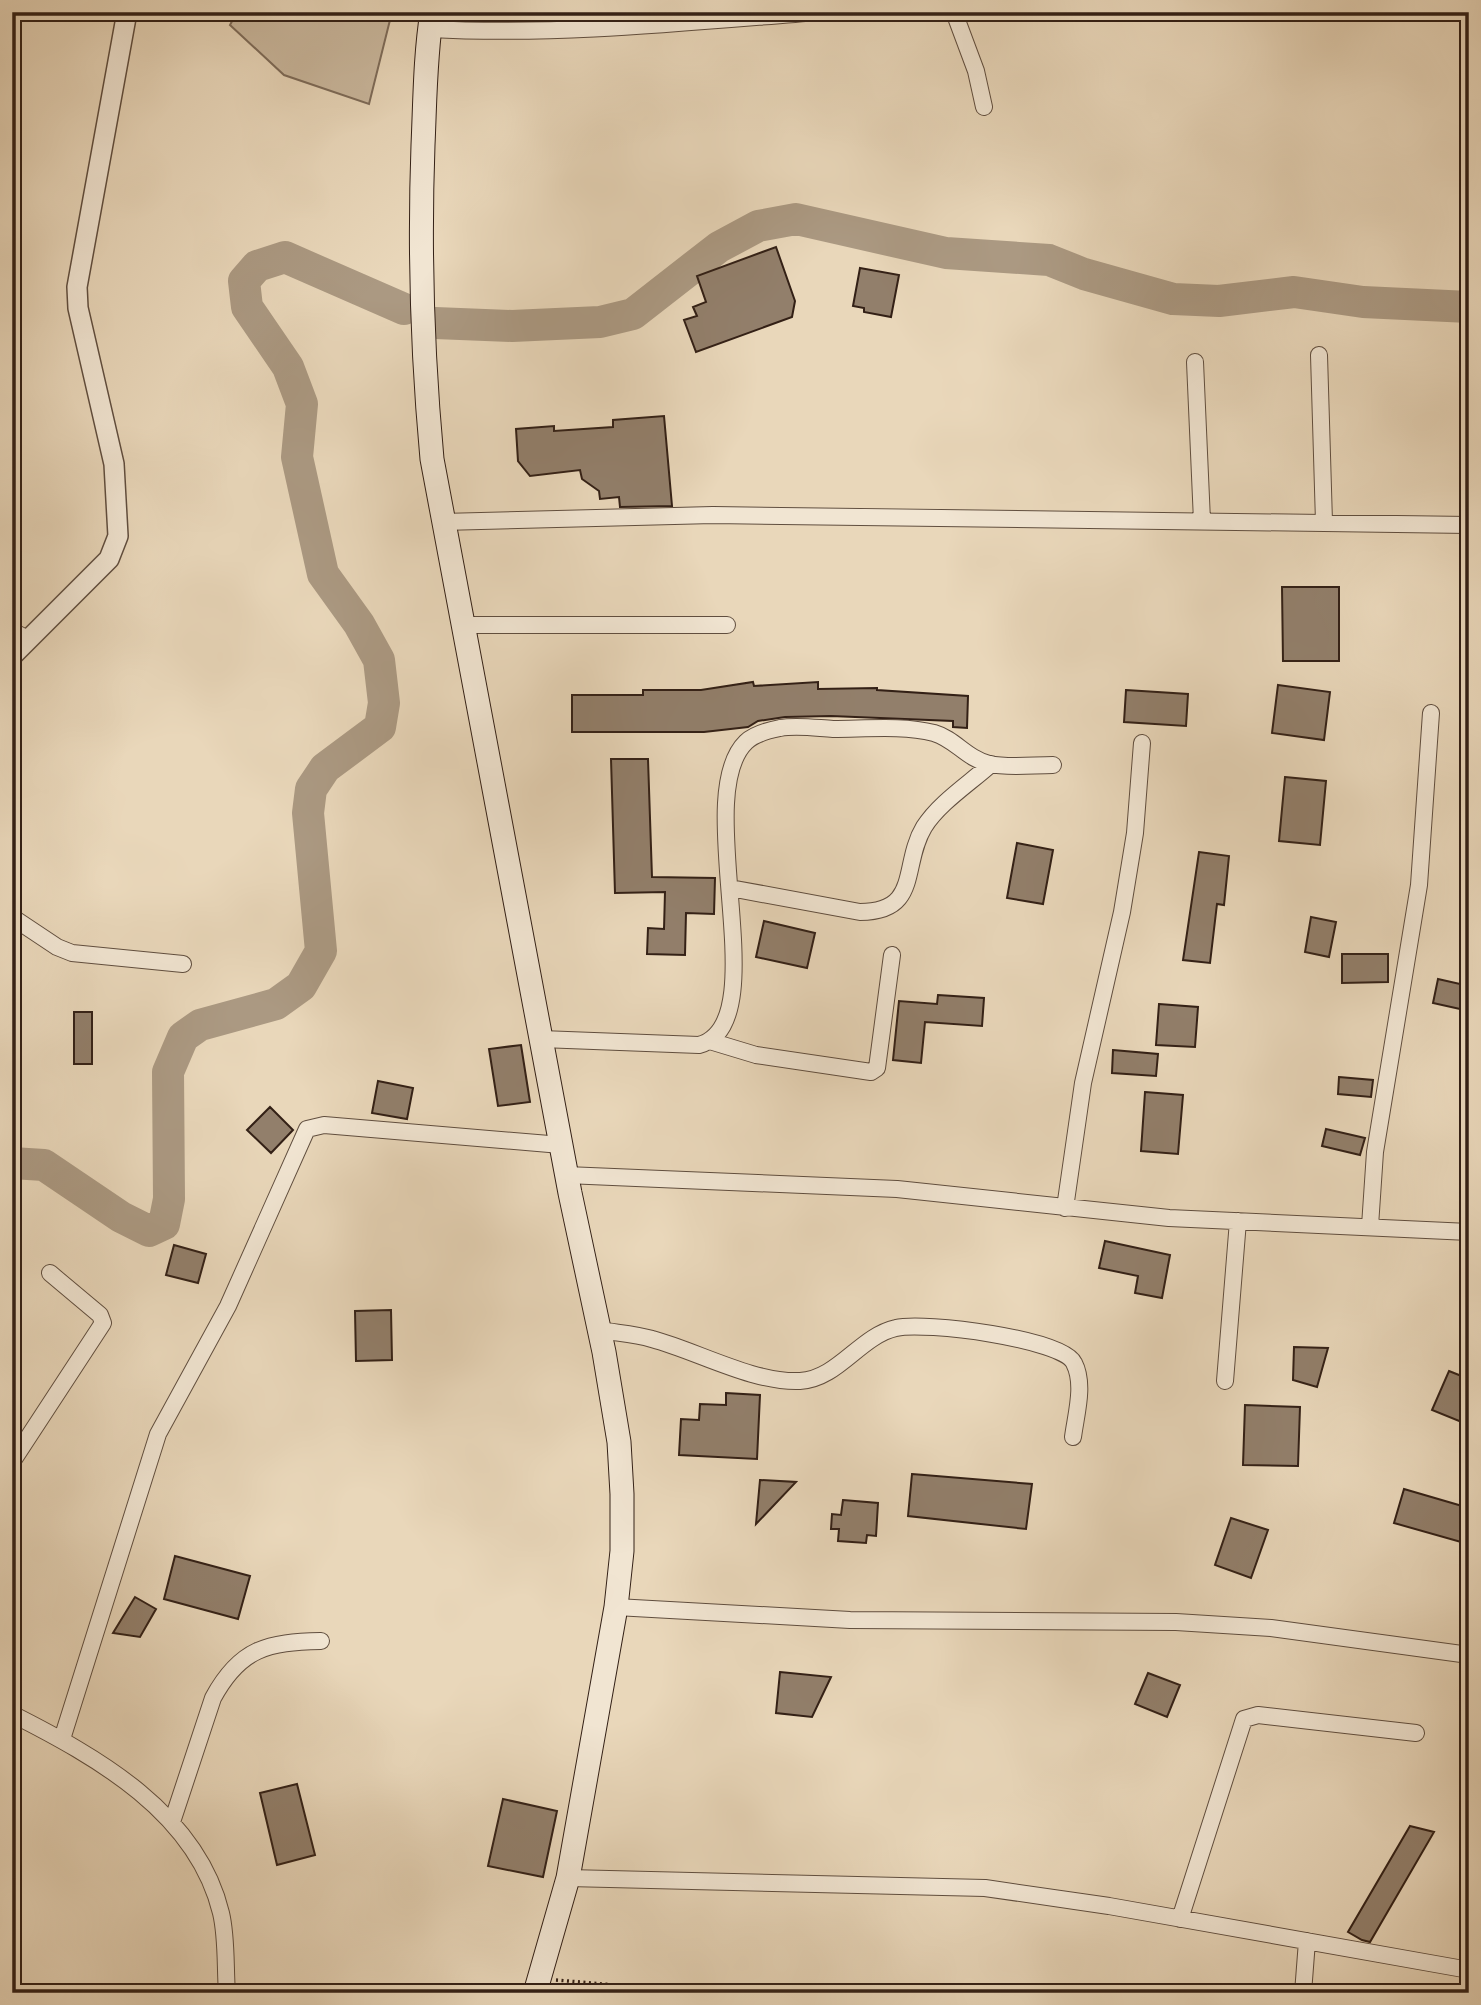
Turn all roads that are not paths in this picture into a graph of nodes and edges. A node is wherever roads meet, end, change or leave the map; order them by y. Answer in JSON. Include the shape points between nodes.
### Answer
{"nodes":[{"id":1,"x":127,"y":12,"type":"edge"},
{"id":2,"x":819,"y":12,"type":"edge"},
{"id":3,"x":954,"y":12,"type":"edge"},
{"id":4,"x":431,"y":20,"type":"edge"},
{"id":5,"x":984,"y":107,"type":"dead end"},
{"id":6,"x":1319,"y":355,"type":"dead end"},
{"id":7,"x":1195,"y":362,"type":"dead end"},
{"id":8,"x":442,"y":522,"type":"junction"},
{"id":9,"x":1202,"y":522,"type":"junction"},
{"id":10,"x":1324,"y":522,"type":"junction"},
{"id":11,"x":1469,"y":525,"type":"edge"},
{"id":12,"x":462,"y":625,"type":"junction"},
{"id":13,"x":727,"y":625,"type":"dead end"},
{"id":14,"x":20,"y":635,"type":"edge"},
{"id":15,"x":12,"y":656,"type":"edge"},
{"id":16,"x":1431,"y":713,"type":"dead end"},
{"id":17,"x":1142,"y":743,"type":"dead end"},
{"id":18,"x":991,"y":764,"type":"junction"},
{"id":19,"x":1053,"y":765,"type":"dead end"},
{"id":20,"x":730,"y":888,"type":"junction"},
{"id":21,"x":12,"y":917,"type":"edge"},
{"id":22,"x":892,"y":955,"type":"dead end"},
{"id":23,"x":183,"y":964,"type":"dead end"},
{"id":24,"x":541,"y":1039,"type":"junction"},
{"id":25,"x":713,"y":1042,"type":"junction"},
{"id":26,"x":561,"y":1145,"type":"junction"},
{"id":27,"x":566,"y":1175,"type":"junction"},
{"id":28,"x":1065,"y":1208,"type":"junction"},
{"id":29,"x":1238,"y":1221,"type":"junction"},
{"id":30,"x":1370,"y":1226,"type":"junction"},
{"id":31,"x":1469,"y":1232,"type":"edge"},
{"id":32,"x":50,"y":1273,"type":"dead end"},
{"id":33,"x":600,"y":1330,"type":"junction"},
{"id":34,"x":1225,"y":1381,"type":"dead end"},
{"id":35,"x":1073,"y":1437,"type":"dead end"},
{"id":36,"x":12,"y":1462,"type":"edge"},
{"id":37,"x":616,"y":1607,"type":"junction"},
{"id":38,"x":321,"y":1641,"type":"dead end"},
{"id":39,"x":1469,"y":1655,"type":"edge"},
{"id":40,"x":12,"y":1713,"type":"edge"},
{"id":41,"x":1416,"y":1733,"type":"dead end"},
{"id":42,"x":62,"y":1739,"type":"junction"},
{"id":43,"x":172,"y":1822,"type":"junction"},
{"id":44,"x":568,"y":1878,"type":"junction"},
{"id":45,"x":1180,"y":1919,"type":"junction"},
{"id":46,"x":1307,"y":1941,"type":"junction"},
{"id":47,"x":1469,"y":1970,"type":"edge"},
{"id":48,"x":537,"y":1986,"type":"edge"},
{"id":49,"x":227,"y":1993,"type":"edge"},
{"id":50,"x":1303,"y":1993,"type":"edge"}],
"edges":[{"from":1,"to":14,"type":"street","via":[[77,287],[114,464],[118,536],[109,559]]},
{"from":2,"to":4,"type":"street","via":[[499,30]]},
{"from":3,"to":5,"type":"street"},
{"from":4,"to":8,"type":"main road","via":[[419,253],[422,356]]},
{"from":6,"to":10,"type":"street"},
{"from":7,"to":9,"type":"street"},
{"from":8,"to":9,"type":"street","via":[[713,515]]},
{"from":8,"to":12,"type":"main road"},
{"from":9,"to":10,"type":"street"},
{"from":10,"to":11,"type":"street"},
{"from":12,"to":13,"type":"street"},
{"from":12,"to":24,"type":"main road"},
{"from":14,"to":15,"type":"street"},
{"from":16,"to":30,"type":"street","via":[[1419,886],[1375,1152]]},
{"from":17,"to":28,"type":"street","via":[[1133,846],[1083,1083]]},
{"from":18,"to":19,"type":"street"},
{"from":18,"to":20,"type":"street","via":[[922,829],[902,895],[880,912]]},
{"from":18,"to":20,"type":"street","via":[[964,754],[935,733],[783,727],[748,740],[736,755],[727,788]]},
{"from":20,"to":25,"type":"street","via":[[733,992],[725,1024]]},
{"from":21,"to":23,"type":"street","via":[[72,953]]},
{"from":22,"to":25,"type":"street","via":[[882,1049],[877,1068],[871,1072],[756,1055]]},
{"from":24,"to":25,"type":"street"},
{"from":24,"to":26,"type":"main road"},
{"from":26,"to":27,"type":"main road"},
{"from":26,"to":42,"type":"street","via":[[324,1125],[307,1129],[228,1306],[158,1434]]},
{"from":27,"to":28,"type":"street","via":[[897,1189]]},
{"from":27,"to":33,"type":"main road"},
{"from":28,"to":29,"type":"street"},
{"from":29,"to":30,"type":"street"},
{"from":29,"to":34,"type":"street"},
{"from":30,"to":31,"type":"street"},
{"from":32,"to":36,"type":"street","via":[[100,1315],[103,1323]]},
{"from":33,"to":35,"type":"street","via":[[651,1338],[789,1381],[821,1376],[878,1335],[896,1328],[967,1329],[1059,1350],[1073,1360],[1080,1378]]},
{"from":33,"to":37,"type":"main road","via":[[619,1442],[622,1551]]},
{"from":37,"to":39,"type":"street","via":[[850,1619],[1176,1622],[1271,1628]]},
{"from":37,"to":44,"type":"main road"},
{"from":38,"to":43,"type":"street","via":[[283,1641],[258,1648],[221,1684]]},
{"from":40,"to":42,"type":"street"},
{"from":41,"to":45,"type":"street","via":[[1258,1715],[1244,1719]]},
{"from":42,"to":43,"type":"street","via":[[129,1784]]},
{"from":43,"to":49,"type":"street","via":[[204,1868],[222,1915]]},
{"from":44,"to":45,"type":"street","via":[[985,1888]]},
{"from":44,"to":48,"type":"main road"},
{"from":45,"to":46,"type":"street"},
{"from":46,"to":47,"type":"street"},
{"from":46,"to":50,"type":"street"}]}
